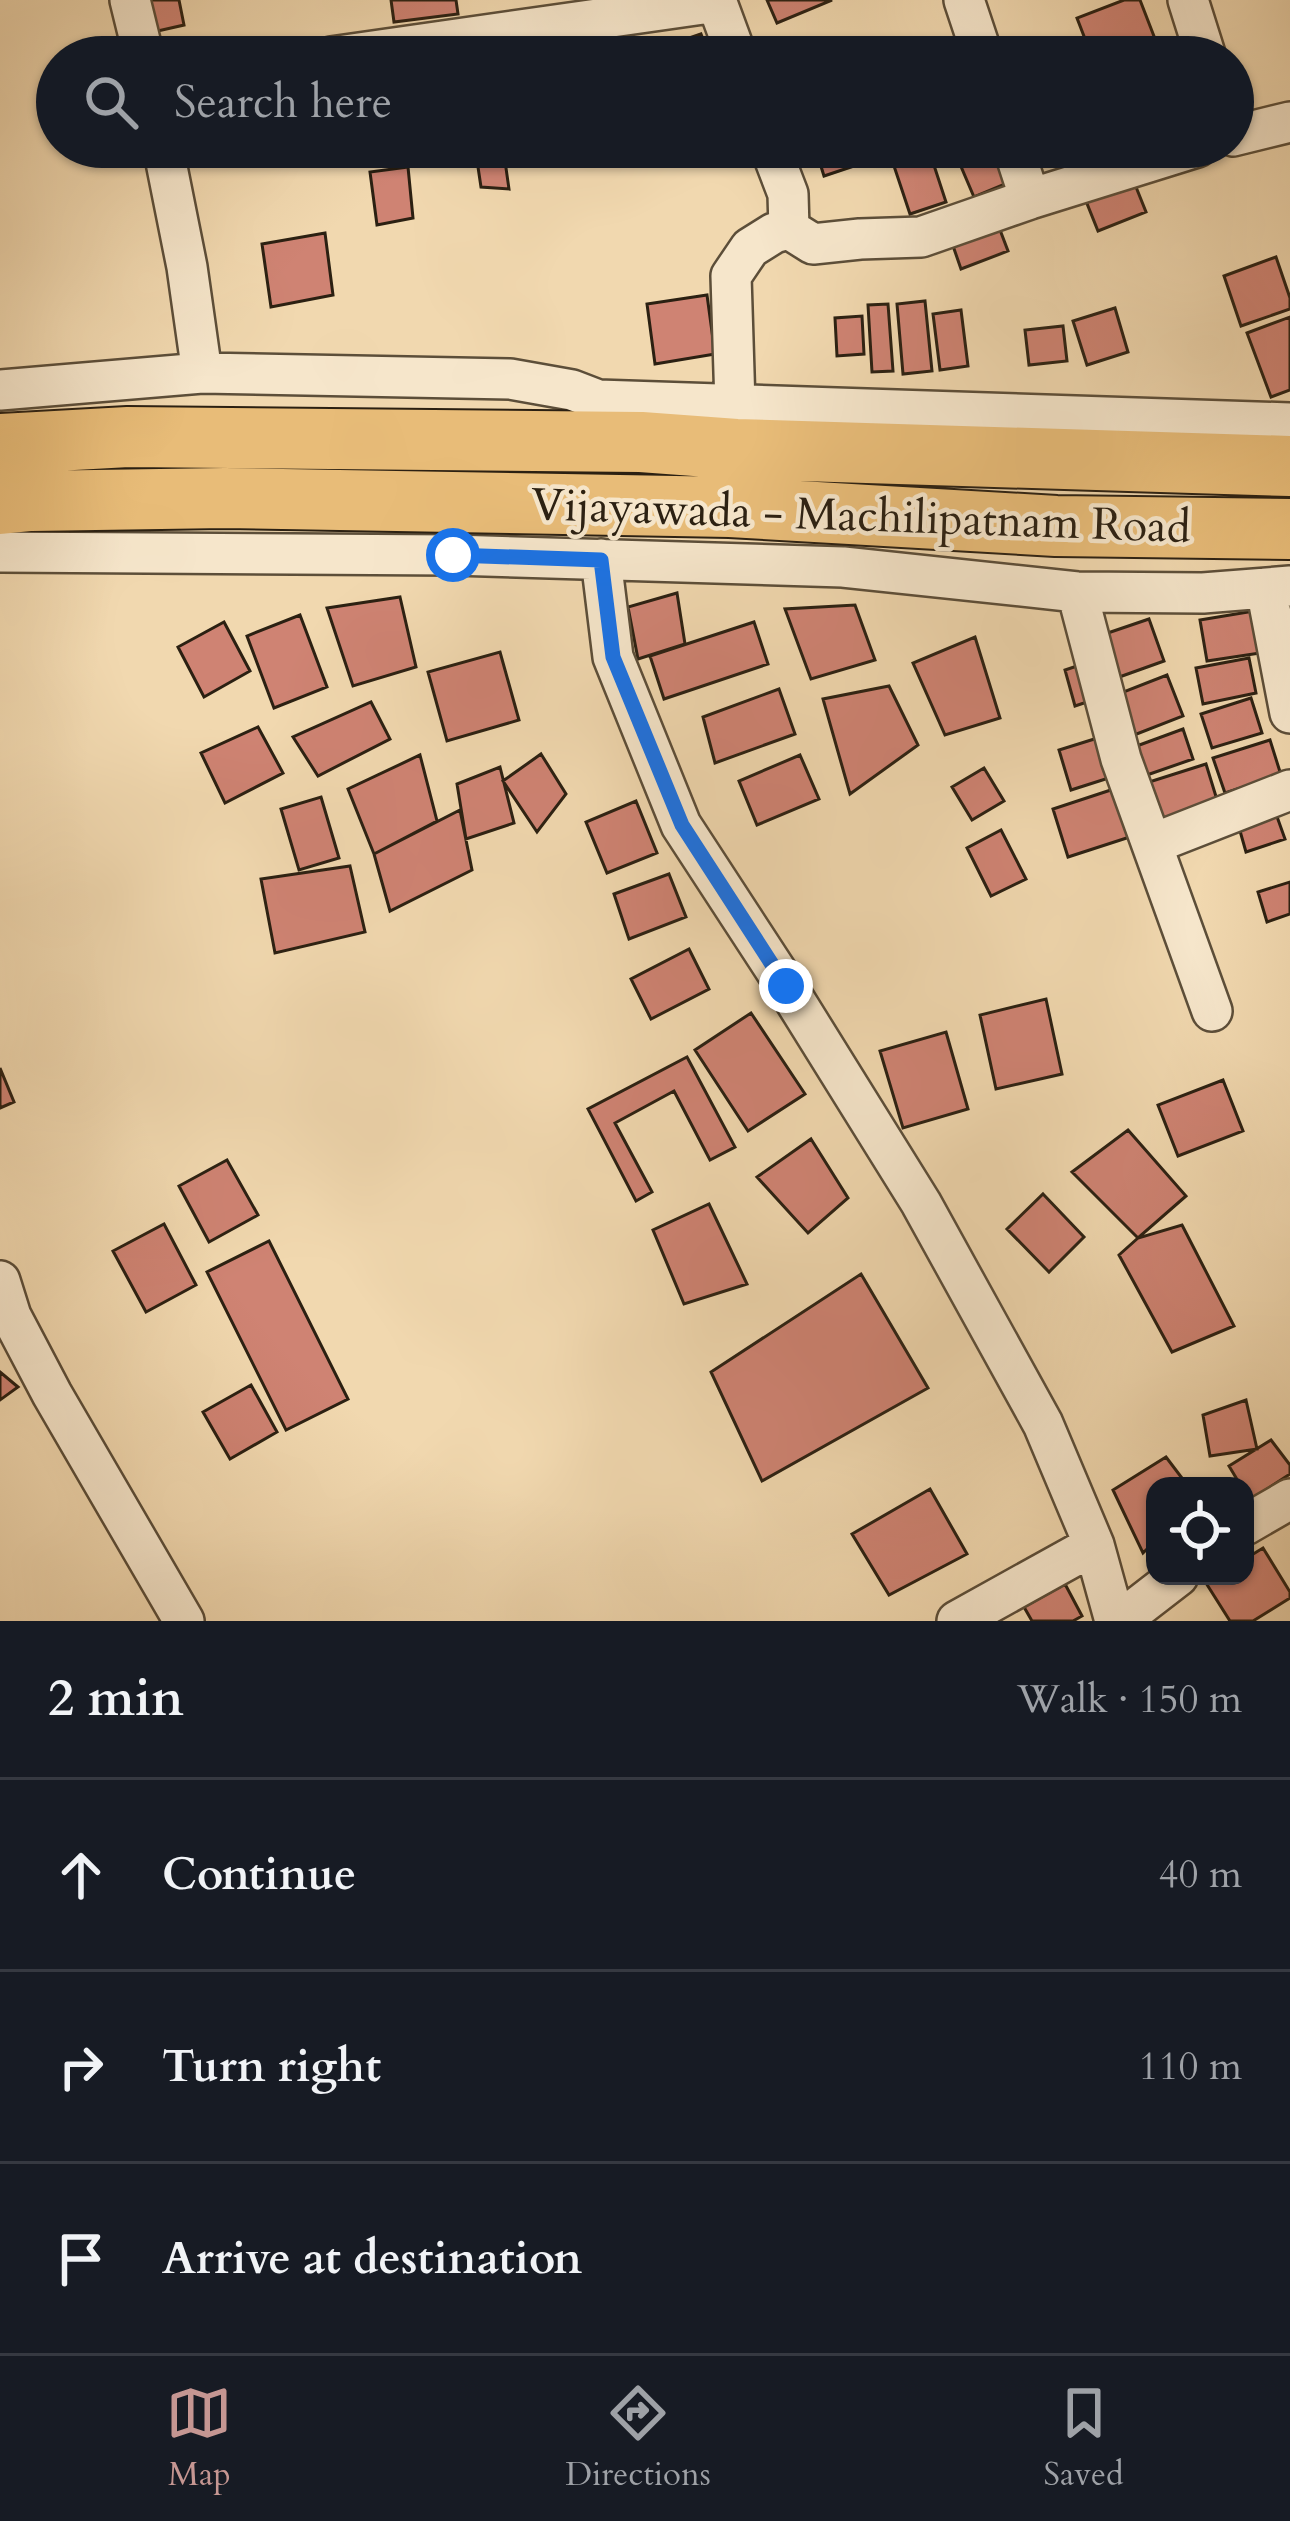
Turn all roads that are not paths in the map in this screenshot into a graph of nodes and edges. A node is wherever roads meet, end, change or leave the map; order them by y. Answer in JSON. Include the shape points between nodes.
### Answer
{"nodes":[{"id":1,"x":130,"y":0,"type":"edge"},
{"id":2,"x":964,"y":0,"type":"edge"},
{"id":3,"x":1188,"y":0,"type":"edge"},
{"id":4,"x":716,"y":1,"type":"edge"},
{"id":5,"x":486,"y":17,"type":"edge"},
{"id":6,"x":139,"y":36,"type":"edge"},
{"id":7,"x":412,"y":36,"type":"edge"},
{"id":8,"x":729,"y":36,"type":"edge"},
{"id":9,"x":976,"y":36,"type":"edge"},
{"id":10,"x":1199,"y":36,"type":"edge"},
{"id":11,"x":1290,"y":122,"type":"edge"},
{"id":12,"x":1254,"y":131,"type":"edge"},
{"id":13,"x":168,"y":168,"type":"edge"},
{"id":14,"x":778,"y":168,"type":"edge"},
{"id":15,"x":1020,"y":168,"type":"edge"},
{"id":16,"x":1130,"y":168,"type":"edge"},
{"id":17,"x":1030,"y":199,"type":"junction"},
{"id":18,"x":789,"y":229,"type":"junction"},
{"id":19,"x":202,"y":373,"type":"junction"},
{"id":20,"x":0,"y":390,"type":"edge"},
{"id":21,"x":734,"y":405,"type":"junction"},
{"id":22,"x":1290,"y":423,"type":"edge"},
{"id":23,"x":0,"y":444,"type":"edge"},
{"id":24,"x":1290,"y":466,"type":"edge"},
{"id":25,"x":0,"y":504,"type":"edge"},
{"id":26,"x":1290,"y":530,"type":"edge"},
{"id":27,"x":0,"y":552,"type":"edge"},
{"id":28,"x":601,"y":560,"type":"junction"},
{"id":29,"x":1278,"y":587,"type":"edge"},
{"id":30,"x":1078,"y":592,"type":"junction"},
{"id":31,"x":1289,"y":706,"type":"edge"},
{"id":32,"x":1290,"y":790,"type":"edge"},
{"id":33,"x":1152,"y":844,"type":"junction"},
{"id":34,"x":1212,"y":1012,"type":"dead end"},
{"id":35,"x":0,"y":1281,"type":"edge"},
{"id":36,"x":1290,"y":1499,"type":"edge"},
{"id":37,"x":1254,"y":1520,"type":"edge"},
{"id":38,"x":1094,"y":1545,"type":"junction"},
{"id":39,"x":1166,"y":1585,"type":"edge"},
{"id":40,"x":184,"y":1621,"type":"edge"},
{"id":41,"x":957,"y":1621,"type":"edge"},
{"id":42,"x":1117,"y":1621,"type":"edge"}],
"edges":[{"from":1,"to":6,"type":"street"},
{"from":2,"to":9,"type":"street"},
{"from":3,"to":10,"type":"street"},
{"from":4,"to":5,"type":"street"},
{"from":4,"to":8,"type":"street"},
{"from":5,"to":7,"type":"street"},
{"from":11,"to":12,"type":"street"},
{"from":13,"to":19,"type":"street"},
{"from":14,"to":18,"type":"street"},
{"from":15,"to":17,"type":"street"},
{"from":16,"to":17,"type":"street"},
{"from":17,"to":18,"type":"street","via":[[921,237],[813,244]]},
{"from":18,"to":21,"type":"street","via":[[750,248],[730,276]]},
{"from":19,"to":20,"type":"street"},
{"from":19,"to":21,"type":"street","via":[[510,379],[598,400]]},
{"from":21,"to":22,"type":"street"},
{"from":23,"to":24,"type":"highway","name":"Vijayawada - Machilipatnam Road","via":[[128,437],[640,442]]},
{"from":25,"to":26,"type":"highway","name":"Vijayawada - Machilipatnam Road","via":[[225,498],[730,507]]},
{"from":27,"to":28,"type":"street"},
{"from":28,"to":30,"type":"street","via":[[843,567]]},
{"from":28,"to":38,"type":"street","via":[[613,657],[682,825],[920,1203],[1043,1424]]},
{"from":29,"to":30,"type":"street"},
{"from":29,"to":31,"type":"street"},
{"from":30,"to":33,"type":"street"},
{"from":32,"to":33,"type":"street"},
{"from":33,"to":34,"type":"street"},
{"from":35,"to":40,"type":"street","via":[[52,1394]]},
{"from":36,"to":37,"type":"street"},
{"from":38,"to":41,"type":"street"},
{"from":38,"to":42,"type":"street"},
{"from":39,"to":42,"type":"street"}]}
